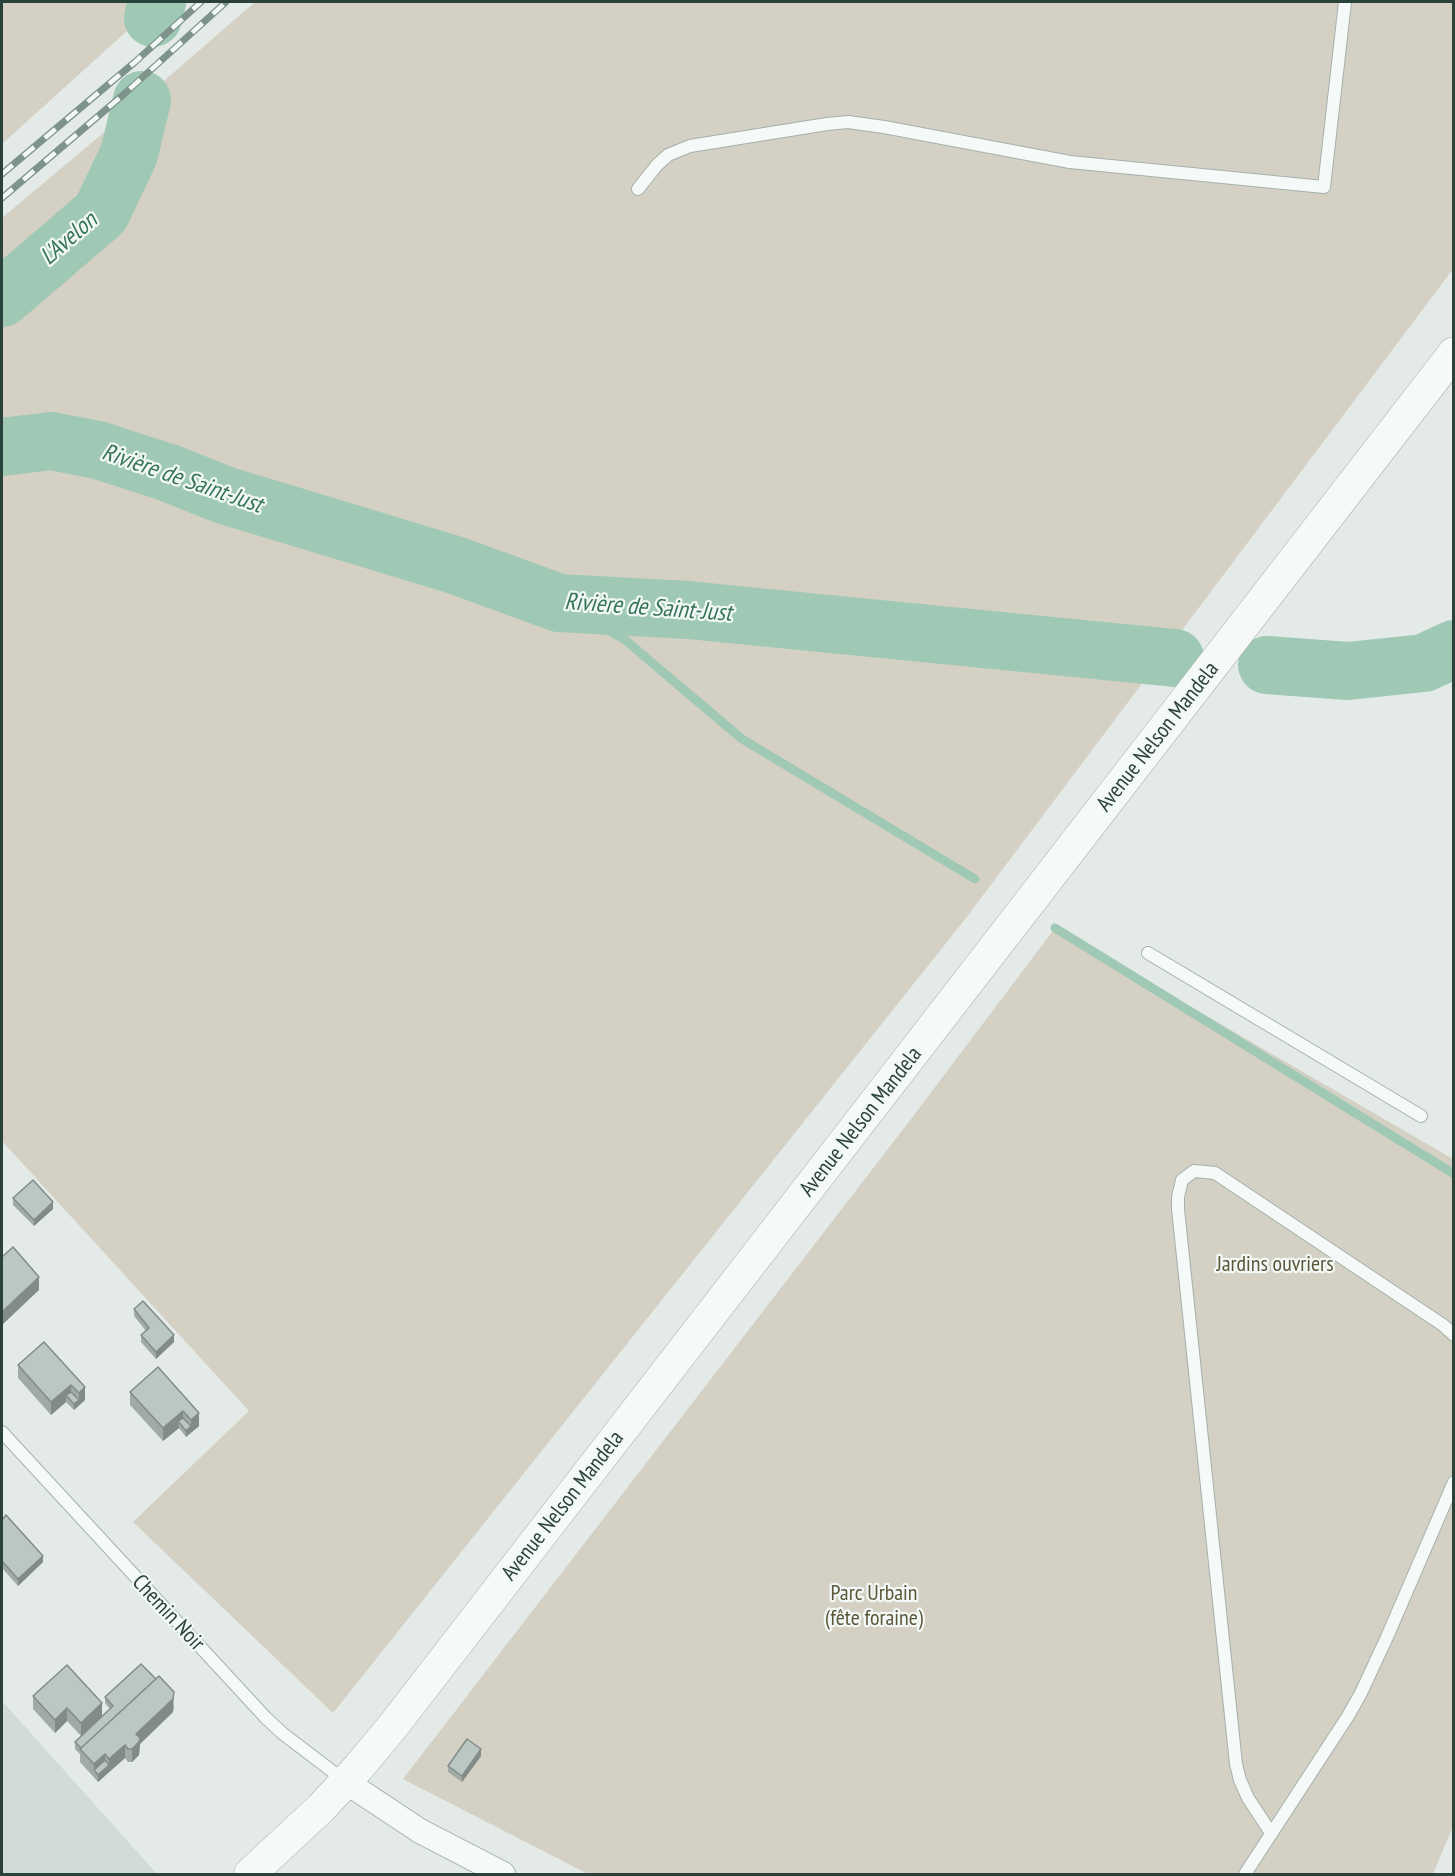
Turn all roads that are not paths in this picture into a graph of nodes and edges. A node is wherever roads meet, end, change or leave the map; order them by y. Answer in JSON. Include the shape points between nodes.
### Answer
{"nodes":[{"id":1,"x":1345,"y":2,"type":"edge"},
{"id":2,"x":638,"y":189,"type":"dead end"},
{"id":3,"x":1454,"y":353,"type":"edge"},
{"id":4,"x":1148,"y":953,"type":"dead end"},
{"id":5,"x":1422,"y":1116,"type":"dead end"},
{"id":6,"x":1454,"y":1335,"type":"edge"},
{"id":7,"x":2,"y":1432,"type":"edge"},
{"id":8,"x":1454,"y":1482,"type":"edge"},
{"id":9,"x":346,"y":1782,"type":"junction"},
{"id":10,"x":1271,"y":1833,"type":"junction"},
{"id":11,"x":250,"y":1875,"type":"edge"},
{"id":12,"x":503,"y":1875,"type":"edge"},
{"id":13,"x":1245,"y":1875,"type":"edge"}],
"edges":[{"from":1,"to":2,"type":"lane","via":[[1324,187],[1070,162],[848,122],[690,146],[657,165]]},
{"from":3,"to":9,"type":"street","name":"Avenue Nelson Mandela","via":[[401,1716]]},
{"from":4,"to":5,"type":"lane"},
{"from":6,"to":10,"type":"lane","via":[[1215,1173],[1194,1172],[1182,1180],[1178,1209],[1236,1764],[1248,1798]]},
{"from":7,"to":9,"type":"lane","name":"Chemin Noir","via":[[266,1718]]},
{"from":8,"to":10,"type":"lane","via":[[1361,1693]]},
{"from":9,"to":11,"type":"street","name":"Avenue Nelson Mandela"},
{"from":9,"to":12,"type":"street","via":[[420,1831]]},
{"from":10,"to":13,"type":"lane"}]}
